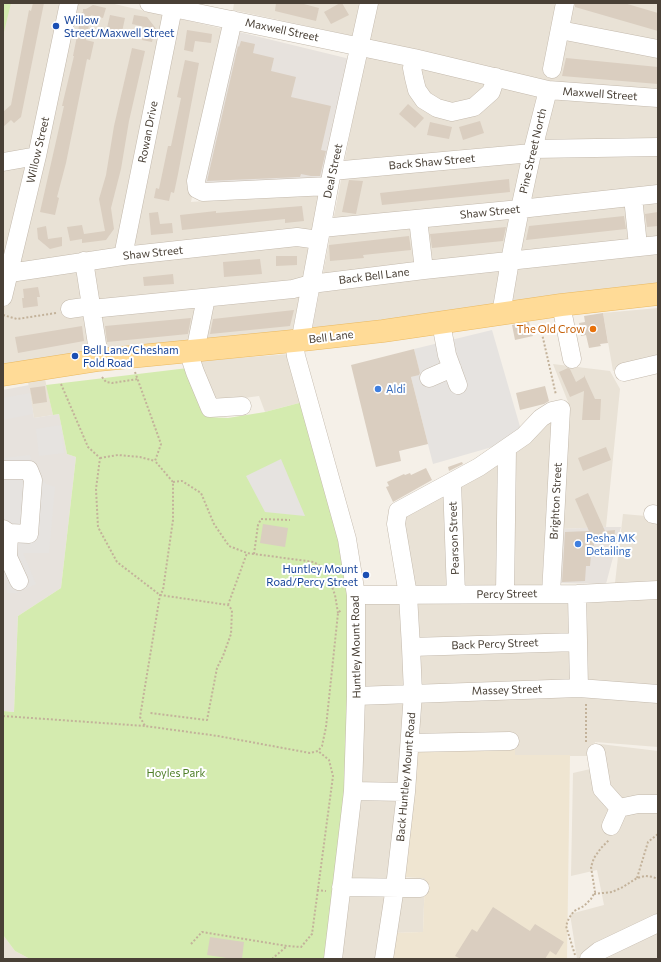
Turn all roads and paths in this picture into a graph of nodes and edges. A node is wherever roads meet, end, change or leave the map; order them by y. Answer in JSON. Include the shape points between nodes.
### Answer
{"nodes":[{"id":1,"x":69,"y":3,"type":"edge"},
{"id":2,"x":149,"y":3,"type":"edge"},
{"id":3,"x":369,"y":3,"type":"edge"},
{"id":4,"x":565,"y":3,"type":"edge"},
{"id":5,"x":173,"y":8,"type":"junction"},
{"id":6,"x":227,"y":13,"type":"edge"},
{"id":7,"x":560,"y":30,"type":"junction"},
{"id":8,"x":360,"y":47,"type":"junction"},
{"id":9,"x":658,"y":49,"type":"edge"},
{"id":10,"x":414,"y":58,"type":"junction"},
{"id":11,"x":552,"y":69,"type":"dead end"},
{"id":12,"x":496,"y":77,"type":"junction"},
{"id":13,"x":548,"y":90,"type":"junction"},
{"id":14,"x":658,"y":98,"type":"edge"},
{"id":15,"x":658,"y":147,"type":"edge"},
{"id":16,"x":533,"y":151,"type":"junction"},
{"id":17,"x":37,"y":156,"type":"junction"},
{"id":18,"x":3,"y":162,"type":"edge"},
{"id":19,"x":331,"y":178,"type":"junction"},
{"id":20,"x":658,"y":194,"type":"edge"},
{"id":21,"x":633,"y":197,"type":"junction"},
{"id":22,"x":520,"y":209,"type":"junction"},
{"id":23,"x":418,"y":219,"type":"junction"},
{"id":24,"x":320,"y":234,"type":"junction"},
{"id":25,"x":658,"y":244,"type":"edge"},
{"id":26,"x":638,"y":246,"type":"junction"},
{"id":27,"x":123,"y":256,"type":"junction"},
{"id":28,"x":510,"y":260,"type":"junction"},
{"id":29,"x":84,"y":261,"type":"junction"},
{"id":30,"x":424,"y":270,"type":"junction"},
{"id":31,"x":6,"y":273,"type":"edge"},
{"id":32,"x":311,"y":284,"type":"junction"},
{"id":33,"x":658,"y":294,"type":"edge"},
{"id":34,"x":3,"y":297,"type":"edge"},
{"id":35,"x":206,"y":298,"type":"junction"},
{"id":36,"x":561,"y":305,"type":"junction"},
{"id":37,"x":91,"y":307,"type":"junction"},
{"id":38,"x":70,"y":309,"type":"joint"},
{"id":39,"x":536,"y":309,"type":"junction"},
{"id":40,"x":501,"y":314,"type":"junction"},
{"id":41,"x":3,"y":315,"type":"edge"},
{"id":42,"x":441,"y":324,"type":"junction"},
{"id":43,"x":298,"y":341,"type":"junction"},
{"id":44,"x":97,"y":344,"type":"dead end"},
{"id":45,"x":194,"y":352,"type":"junction"},
{"id":46,"x":572,"y":359,"type":"dead end"},
{"id":47,"x":658,"y":364,"type":"edge"},
{"id":48,"x":134,"y":368,"type":"dead end"},
{"id":49,"x":452,"y":368,"type":"junction"},
{"id":50,"x":624,"y":372,"type":"dead end"},
{"id":51,"x":101,"y":373,"type":"dead end"},
{"id":52,"x":3,"y":375,"type":"edge"},
{"id":53,"x":429,"y":378,"type":"dead end"},
{"id":54,"x":138,"y":380,"type":"junction"},
{"id":55,"x":60,"y":382,"type":"dead end"},
{"id":56,"x":458,"y":385,"type":"dead end"},
{"id":57,"x":242,"y":406,"type":"dead end"},
{"id":58,"x":561,"y":409,"type":"junction"},
{"id":59,"x":507,"y":448,"type":"junction"},
{"id":60,"x":100,"y":458,"type":"junction"},
{"id":61,"x":155,"y":461,"type":"junction"},
{"id":62,"x":3,"y":470,"type":"edge"},
{"id":63,"x":173,"y":482,"type":"junction"},
{"id":64,"x":452,"y":482,"type":"junction"},
{"id":65,"x":290,"y":520,"type":"dead end"},
{"id":66,"x":6,"y":531,"type":"edge"},
{"id":67,"x":247,"y":553,"type":"junction"},
{"id":68,"x":254,"y":554,"type":"junction"},
{"id":69,"x":19,"y":581,"type":"dead end"},
{"id":70,"x":658,"y":590,"type":"edge"},
{"id":71,"x":456,"y":594,"type":"junction"},
{"id":72,"x":505,"y":594,"type":"junction"},
{"id":73,"x":550,"y":594,"type":"junction"},
{"id":74,"x":577,"y":594,"type":"junction"},
{"id":75,"x":160,"y":595,"type":"junction"},
{"id":76,"x":408,"y":595,"type":"junction"},
{"id":77,"x":356,"y":597,"type":"junction"},
{"id":78,"x":228,"y":605,"type":"junction"},
{"id":79,"x":338,"y":613,"type":"junction"},
{"id":80,"x":578,"y":642,"type":"junction"},
{"id":81,"x":411,"y":647,"type":"junction"},
{"id":82,"x":582,"y":688,"type":"junction"},
{"id":83,"x":413,"y":693,"type":"junction"},
{"id":84,"x":658,"y":694,"type":"edge"},
{"id":85,"x":356,"y":696,"type":"junction"},
{"id":86,"x":150,"y":713,"type":"dead end"},
{"id":87,"x":3,"y":716,"type":"edge"},
{"id":88,"x":145,"y":726,"type":"junction"},
{"id":89,"x":510,"y":741,"type":"dead end"},
{"id":90,"x":410,"y":743,"type":"junction"},
{"id":91,"x":318,"y":751,"type":"junction"},
{"id":92,"x":596,"y":753,"type":"joint"},
{"id":93,"x":353,"y":791,"type":"junction"},
{"id":94,"x":406,"y":792,"type":"junction"},
{"id":95,"x":658,"y":804,"type":"edge"},
{"id":96,"x":619,"y":808,"type":"junction"},
{"id":97,"x":612,"y":826,"type":"joint"},
{"id":98,"x":658,"y":834,"type":"edge"},
{"id":99,"x":637,"y":878,"type":"junction"},
{"id":100,"x":658,"y":879,"type":"edge"},
{"id":101,"x":341,"y":887,"type":"junction"},
{"id":102,"x":395,"y":887,"type":"junction"},
{"id":103,"x":420,"y":888,"type":"dead end"},
{"id":104,"x":594,"y":894,"type":"junction"},
{"id":105,"x":658,"y":923,"type":"edge"},
{"id":106,"x":191,"y":944,"type":"dead end"},
{"id":107,"x":287,"y":946,"type":"junction"},
{"id":108,"x":272,"y":959,"type":"edge"},
{"id":109,"x":333,"y":959,"type":"edge"},
{"id":110,"x":384,"y":959,"type":"edge"},
{"id":111,"x":575,"y":959,"type":"edge"},
{"id":112,"x":589,"y":959,"type":"edge"}],
"edges":[{"from":1,"to":17,"type":"street","name":"Willow Street"},
{"from":2,"to":5,"type":"street","name":"Maxwell Street"},
{"from":3,"to":8,"type":"street","name":"Deal Street"},
{"from":4,"to":7,"type":"street"},
{"from":5,"to":6,"type":"street","name":"Maxwell Street"},
{"from":5,"to":27,"type":"street","name":"Rowan Drive"},
{"from":6,"to":8,"type":"street","name":"Maxwell Street"},
{"from":6,"to":19,"type":"street","name":"Back Shaw Street","via":[[196,181],[197,189],[203,192]]},
{"from":7,"to":9,"type":"street"},
{"from":7,"to":11,"type":"street"},
{"from":8,"to":10,"type":"street","name":"Maxwell Street"},
{"from":8,"to":19,"type":"street","name":"Deal Street"},
{"from":10,"to":12,"type":"street","name":"Maxwell Street"},
{"from":10,"to":12,"type":"street","via":[[414,78],[417,90],[424,100],[437,108],[452,112],[474,107],[491,92]]},
{"from":12,"to":13,"type":"street","name":"Maxwell Street"},
{"from":13,"to":14,"type":"street","name":"Maxwell Street"},
{"from":13,"to":16,"type":"street","name":"Pine Street North"},
{"from":15,"to":16,"type":"street","name":"Back Shaw Street"},
{"from":16,"to":19,"type":"street","name":"Back Shaw Street"},
{"from":16,"to":22,"type":"street","name":"Pine Street North"},
{"from":17,"to":18,"type":"street"},
{"from":17,"to":31,"type":"street","name":"Willow Street"},
{"from":19,"to":24,"type":"street","name":"Deal Street"},
{"from":20,"to":21,"type":"street","name":"Shaw Street"},
{"from":21,"to":22,"type":"street","name":"Shaw Street"},
{"from":21,"to":26,"type":"street"},
{"from":22,"to":23,"type":"street","name":"Shaw Street"},
{"from":22,"to":28,"type":"street","name":"Pine Street North"},
{"from":23,"to":24,"type":"street","name":"Shaw Street"},
{"from":23,"to":30,"type":"street"},
{"from":24,"to":27,"type":"street","name":"Shaw Street"},
{"from":24,"to":32,"type":"street","name":"Deal Street"},
{"from":25,"to":26,"type":"street","name":"Back Bell Lane"},
{"from":26,"to":28,"type":"street","name":"Back Bell Lane"},
{"from":27,"to":29,"type":"street","name":"Shaw Street"},
{"from":28,"to":30,"type":"street","name":"Back Bell Lane"},
{"from":28,"to":40,"type":"street","name":"Pine Street North"},
{"from":29,"to":31,"type":"street","name":"Shaw Street"},
{"from":29,"to":37,"type":"street"},
{"from":30,"to":32,"type":"street","name":"Back Bell Lane"},
{"from":31,"to":34,"type":"street","name":"Willow Street"},
{"from":32,"to":35,"type":"street","name":"Back Bell Lane","via":[[292,289]]},
{"from":32,"to":43,"type":"street","name":"Deal Street"},
{"from":33,"to":36,"type":"main road","name":"Bell Lane"},
{"from":35,"to":37,"type":"street","name":"Back Bell Lane"},
{"from":35,"to":45,"type":"street"},
{"from":36,"to":39,"type":"main road","name":"Bell Lane"},
{"from":36,"to":46,"type":"street"},
{"from":37,"to":38,"type":"street","name":"Back Bell Lane"},
{"from":37,"to":44,"type":"street"},
{"from":38,"to":41,"type":"path","via":[[17,319]]},
{"from":39,"to":40,"type":"main road","name":"Bell Lane"},
{"from":39,"to":58,"type":"path"},
{"from":40,"to":42,"type":"main road","name":"Bell Lane"},
{"from":42,"to":43,"type":"main road","name":"Bell Lane"},
{"from":42,"to":49,"type":"street"},
{"from":43,"to":45,"type":"main road","name":"Bell Lane"},
{"from":43,"to":77,"type":"street","name":"Huntley Mount Road","via":[[296,356],[347,539]]},
{"from":45,"to":52,"type":"main road","name":"Bell Lane","via":[[99,360]]},
{"from":45,"to":57,"type":"street","via":[[191,360],[210,408]]},
{"from":47,"to":50,"type":"street"},
{"from":48,"to":54,"type":"path"},
{"from":49,"to":53,"type":"street"},
{"from":49,"to":56,"type":"street"},
{"from":51,"to":54,"type":"path","via":[[109,383]]},
{"from":54,"to":61,"type":"path","via":[[161,444]]},
{"from":55,"to":60,"type":"path","via":[[88,447]]},
{"from":58,"to":59,"type":"street","via":[[541,418],[524,436]]},
{"from":58,"to":73,"type":"street","name":"Brighton Street"},
{"from":59,"to":64,"type":"street"},
{"from":59,"to":72,"type":"street"},
{"from":60,"to":61,"type":"path","via":[[118,455]]},
{"from":60,"to":75,"type":"path","via":[[96,489],[98,527],[117,562]]},
{"from":61,"to":63,"type":"path"},
{"from":62,"to":66,"type":"street","via":[[29,470],[33,480],[29,534]]},
{"from":63,"to":67,"type":"path","via":[[182,481],[201,492],[214,524],[229,546]]},
{"from":63,"to":75,"type":"path","via":[[173,520],[163,590]]},
{"from":64,"to":71,"type":"street","name":"Pearson Street"},
{"from":64,"to":76,"type":"street","name":"Back Huntley Mount Road","via":[[398,511],[396,524]]},
{"from":65,"to":68,"type":"path","via":[[261,519]]},
{"from":66,"to":69,"type":"street","via":[[8,557]]},
{"from":67,"to":68,"type":"path"},
{"from":67,"to":78,"type":"path"},
{"from":68,"to":79,"type":"path","via":[[314,562],[326,570]]},
{"from":70,"to":74,"type":"street","name":"Percy Street"},
{"from":71,"to":72,"type":"street","name":"Percy Street"},
{"from":71,"to":76,"type":"street","name":"Percy Street"},
{"from":72,"to":73,"type":"street","name":"Percy Street"},
{"from":73,"to":74,"type":"street","name":"Percy Street"},
{"from":74,"to":80,"type":"street"},
{"from":75,"to":78,"type":"path"},
{"from":75,"to":88,"type":"path","via":[[140,717]]},
{"from":76,"to":77,"type":"street","name":"Percy Street"},
{"from":76,"to":81,"type":"street","name":"Back Huntley Mount Road"},
{"from":77,"to":79,"type":"path"},
{"from":77,"to":85,"type":"street","name":"Huntley Mount Road"},
{"from":78,"to":86,"type":"path","via":[[232,610],[231,634],[217,668],[207,720]]},
{"from":79,"to":91,"type":"path","via":[[326,727],[322,746]]},
{"from":80,"to":81,"type":"street","name":"Back Percy Street"},
{"from":80,"to":82,"type":"street"},
{"from":81,"to":83,"type":"street","name":"Back Huntley Mount Road"},
{"from":82,"to":83,"type":"street","name":"Massey Street"},
{"from":82,"to":84,"type":"street","name":"Massey Street"},
{"from":82,"to":92,"type":"path","via":[[586,744]]},
{"from":83,"to":85,"type":"street","name":"Massey Street"},
{"from":83,"to":90,"type":"street","name":"Back Huntley Mount Road"},
{"from":85,"to":93,"type":"street","name":"Huntley Mount Road"},
{"from":87,"to":88,"type":"path"},
{"from":88,"to":91,"type":"path","via":[[310,753]]},
{"from":89,"to":90,"type":"street"},
{"from":90,"to":94,"type":"street","name":"Back Huntley Mount Road"},
{"from":91,"to":107,"type":"path","via":[[329,760],[333,776],[312,934],[301,946]]},
{"from":92,"to":96,"type":"street","via":[[602,788]]},
{"from":93,"to":94,"type":"street"},
{"from":93,"to":101,"type":"street","name":"Huntley Mount Road"},
{"from":94,"to":102,"type":"street","name":"Back Huntley Mount Road"},
{"from":95,"to":96,"type":"street","via":[[638,804]]},
{"from":96,"to":97,"type":"street"},
{"from":97,"to":104,"type":"path","via":[[617,830],[614,836],[601,848],[592,862]]},
{"from":98,"to":99,"type":"path","via":[[648,842]]},
{"from":99,"to":100,"type":"path","via":[[645,876]]},
{"from":99,"to":104,"type":"path","via":[[612,892]]},
{"from":101,"to":102,"type":"street"},
{"from":101,"to":109,"type":"street","name":"Huntley Mount Road"},
{"from":102,"to":103,"type":"street"},
{"from":102,"to":110,"type":"street","name":"Back Huntley Mount Road"},
{"from":104,"to":111,"type":"path","via":[[584,906],[574,911],[566,926]]},
{"from":105,"to":112,"type":"street","via":[[599,951]]},
{"from":106,"to":107,"type":"path","via":[[202,932]]},
{"from":107,"to":108,"type":"path"}]}
